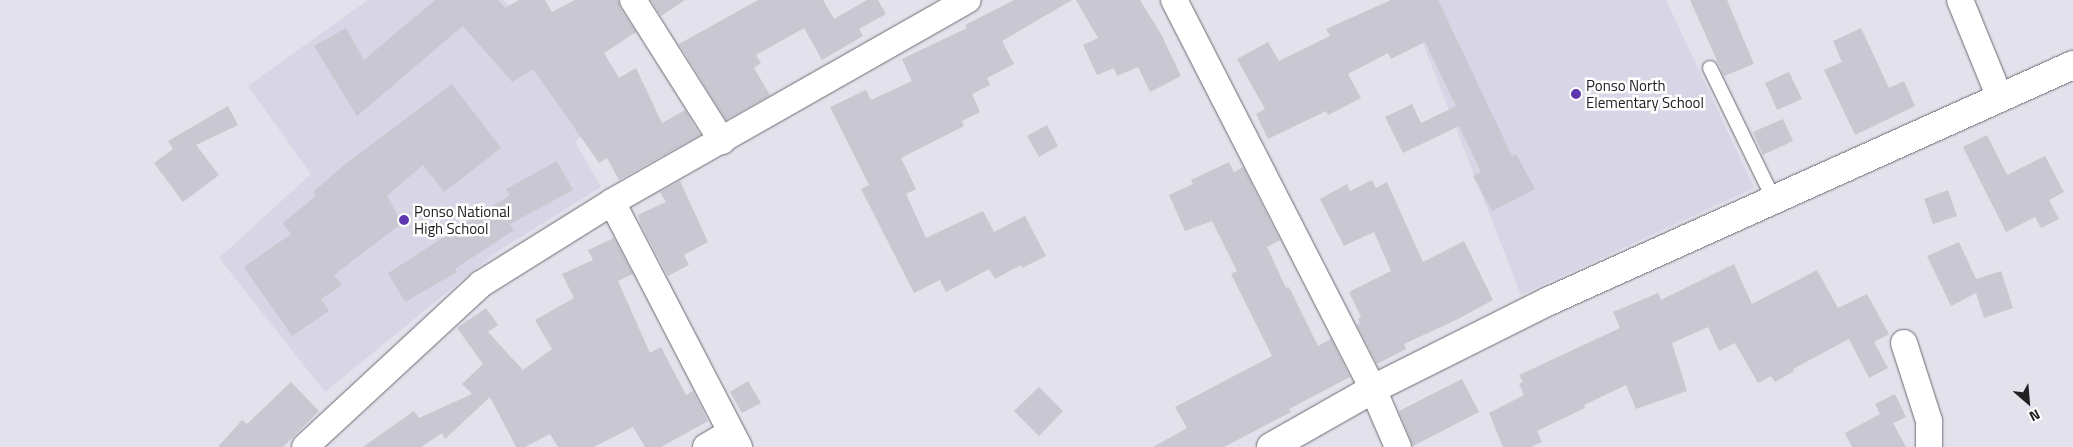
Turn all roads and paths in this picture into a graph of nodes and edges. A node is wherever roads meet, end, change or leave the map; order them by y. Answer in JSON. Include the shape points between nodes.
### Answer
{"nodes":[{"id":1,"x":633,"y":0,"type":"edge"},
{"id":2,"x":968,"y":0,"type":"edge"},
{"id":3,"x":1174,"y":0,"type":"edge"},
{"id":4,"x":1960,"y":0,"type":"edge"},
{"id":5,"x":2073,"y":65,"type":"edge"},
{"id":6,"x":1710,"y":68,"type":"dead end"},
{"id":7,"x":2000,"y":98,"type":"junction"},
{"id":8,"x":722,"y":141,"type":"junction"},
{"id":9,"x":1774,"y":200,"type":"junction"},
{"id":10,"x":612,"y":202,"type":"junction"},
{"id":11,"x":1904,"y":343,"type":"dead end"},
{"id":12,"x":1373,"y":389,"type":"junction"},
{"id":13,"x":735,"y":439,"type":"edge"},
{"id":14,"x":305,"y":447,"type":"edge"},
{"id":15,"x":706,"y":447,"type":"edge"},
{"id":16,"x":1271,"y":447,"type":"edge"},
{"id":17,"x":1398,"y":447,"type":"edge"},
{"id":18,"x":1929,"y":447,"type":"edge"}],
"edges":[{"from":1,"to":8,"type":"street"},
{"from":2,"to":8,"type":"street"},
{"from":3,"to":12,"type":"street"},
{"from":4,"to":7,"type":"street"},
{"from":5,"to":7,"type":"main road"},
{"from":6,"to":9,"type":"lane"},
{"from":7,"to":9,"type":"main road"},
{"from":8,"to":10,"type":"street"},
{"from":9,"to":12,"type":"main road","via":[[1550,302]]},
{"from":10,"to":13,"type":"street"},
{"from":10,"to":14,"type":"street","via":[[481,284]]},
{"from":11,"to":18,"type":"street","via":[[1929,422]]},
{"from":12,"to":16,"type":"main road"},
{"from":12,"to":17,"type":"street"},
{"from":13,"to":15,"type":"street"}]}
